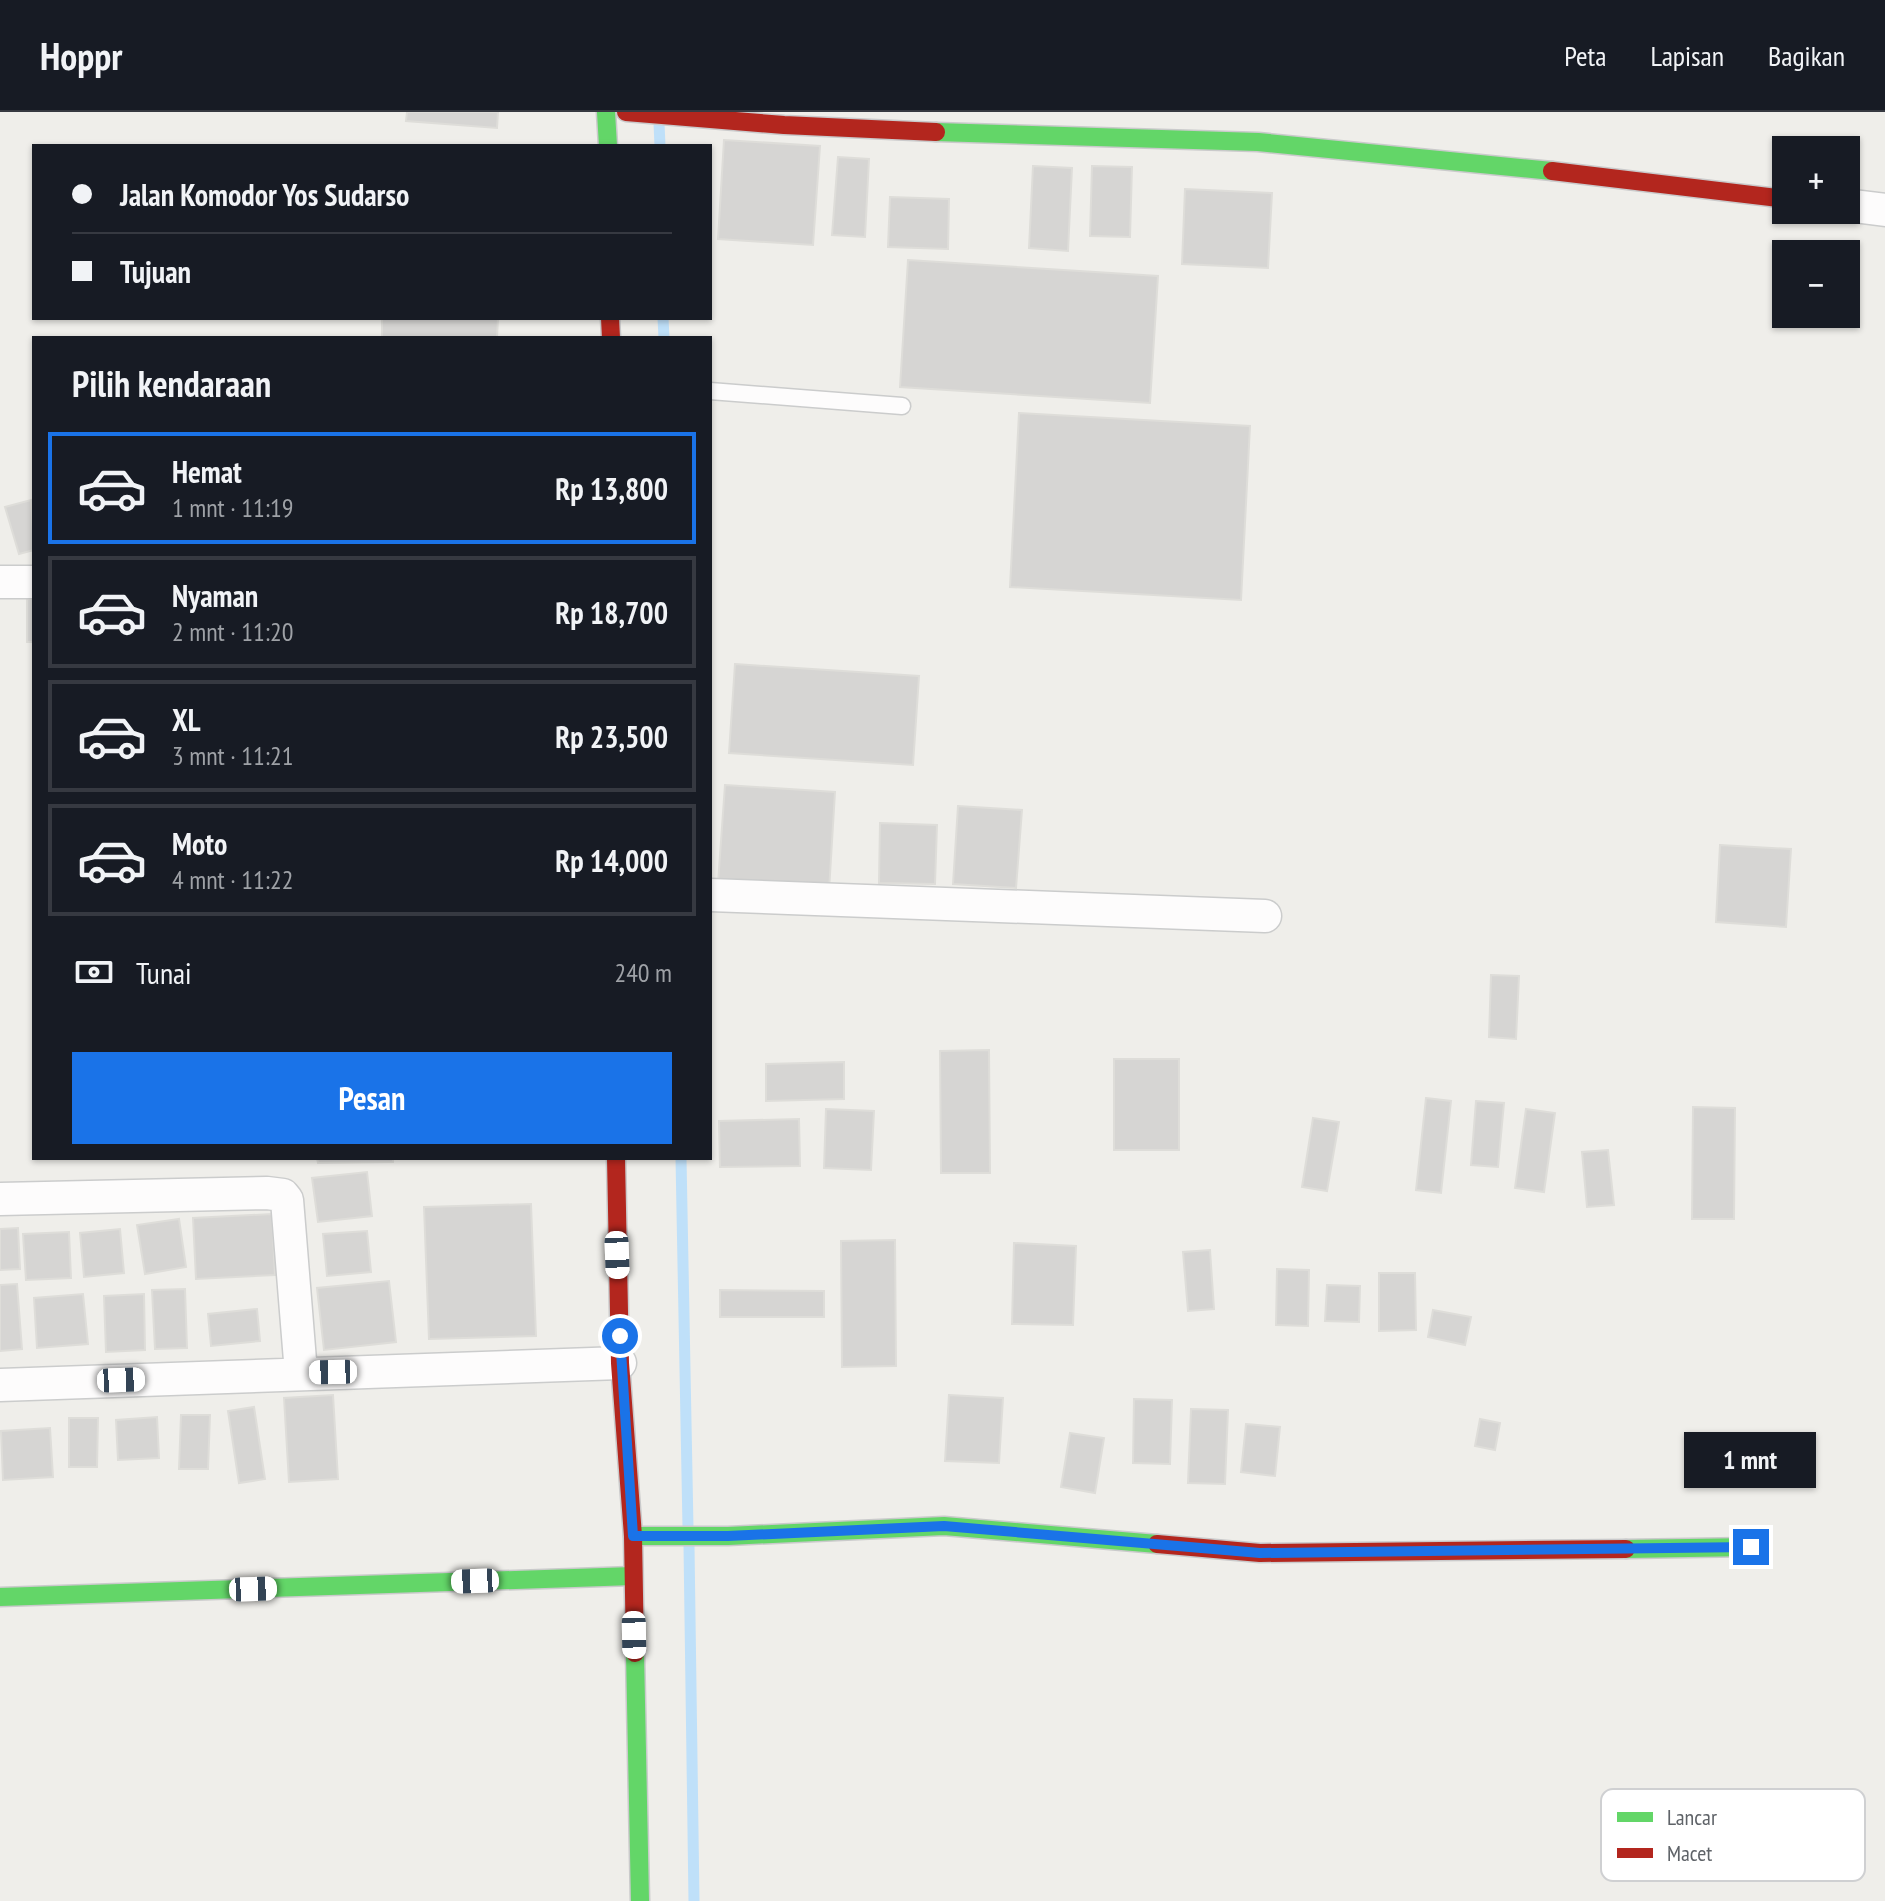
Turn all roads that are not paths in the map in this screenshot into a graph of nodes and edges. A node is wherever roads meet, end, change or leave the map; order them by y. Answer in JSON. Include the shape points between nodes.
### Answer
{"nodes":[{"id":1,"x":606,"y":112,"type":"edge"},
{"id":2,"x":635,"y":113,"type":"edge"},
{"id":3,"x":608,"y":144,"type":"edge"},
{"id":4,"x":1772,"y":197,"type":"edge"},
{"id":5,"x":1860,"y":207,"type":"edge"},
{"id":6,"x":1885,"y":210,"type":"edge"},
{"id":7,"x":712,"y":391,"type":"edge"},
{"id":8,"x":902,"y":406,"type":"dead end"},
{"id":9,"x":0,"y":582,"type":"edge"},
{"id":10,"x":32,"y":582,"type":"edge"},
{"id":11,"x":712,"y":895,"type":"edge"},
{"id":12,"x":1265,"y":916,"type":"dead end"},
{"id":13,"x":616,"y":1160,"type":"edge"},
{"id":14,"x":0,"y":1199,"type":"edge"},
{"id":15,"x":620,"y":1363,"type":"junction"},
{"id":16,"x":301,"y":1373,"type":"junction"},
{"id":17,"x":0,"y":1385,"type":"edge"},
{"id":18,"x":633,"y":1536,"type":"junction"},
{"id":19,"x":1751,"y":1547,"type":"dead end"},
{"id":20,"x":633,"y":1576,"type":"junction"},
{"id":21,"x":0,"y":1597,"type":"edge"},
{"id":22,"x":640,"y":1901,"type":"edge"}],
"edges":[{"from":1,"to":3,"type":"street"},
{"from":2,"to":4,"type":"street","via":[[846,131],[1261,142],[1494,163]]},
{"from":5,"to":6,"type":"street"},
{"from":7,"to":8,"type":"lane"},
{"from":9,"to":10,"type":"street"},
{"from":11,"to":12,"type":"street"},
{"from":13,"to":15,"type":"street"},
{"from":14,"to":16,"type":"street","via":[[283,1195]]},
{"from":15,"to":16,"type":"street"},
{"from":15,"to":18,"type":"street"},
{"from":16,"to":17,"type":"street"},
{"from":18,"to":19,"type":"street","via":[[944,1526],[1260,1553]]},
{"from":18,"to":20,"type":"street"},
{"from":20,"to":21,"type":"street"},
{"from":20,"to":22,"type":"street"}]}
